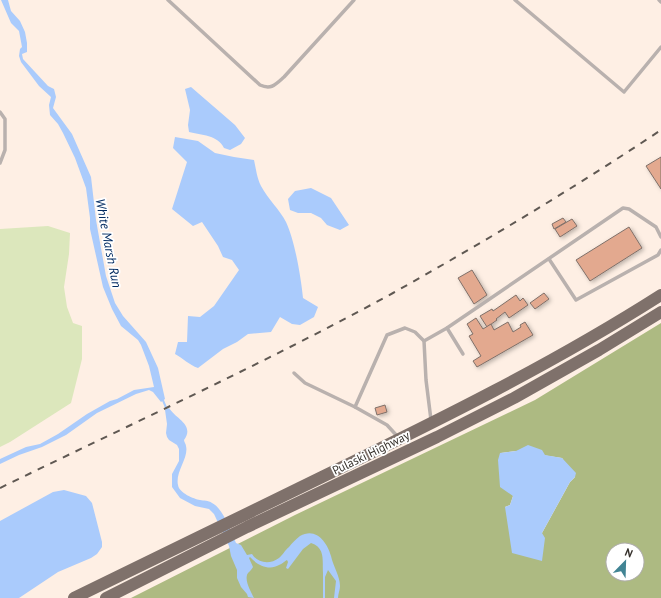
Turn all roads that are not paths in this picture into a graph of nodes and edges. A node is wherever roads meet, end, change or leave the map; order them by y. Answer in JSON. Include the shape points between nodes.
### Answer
{"nodes":[{"id":1,"x":168,"y":0,"type":"edge"},
{"id":2,"x":354,"y":0,"type":"edge"},
{"id":3,"x":515,"y":0,"type":"edge"},
{"id":4,"x":661,"y":47,"type":"edge"},
{"id":5,"x":0,"y":112,"type":"edge"},
{"id":6,"x":0,"y":163,"type":"edge"},
{"id":7,"x":661,"y":237,"type":"edge"},
{"id":8,"x":661,"y":250,"type":"edge"},
{"id":9,"x":549,"y":258,"type":"junction"},
{"id":10,"x":661,"y":295,"type":"edge"},
{"id":11,"x":661,"y":312,"type":"edge"},
{"id":12,"x":447,"y":328,"type":"junction"},
{"id":13,"x":424,"y":341,"type":"junction"},
{"id":14,"x":463,"y":354,"type":"dead end"},
{"id":15,"x":294,"y":374,"type":"dead end"},
{"id":16,"x":356,"y":407,"type":"junction"},
{"id":17,"x":432,"y":423,"type":"junction"},
{"id":18,"x":437,"y":437,"type":"junction"},
{"id":19,"x":400,"y":439,"type":"junction"},
{"id":20,"x":74,"y":598,"type":"edge"},
{"id":21,"x":106,"y":598,"type":"edge"}],
"edges":[{"from":1,"to":2,"type":"lane","via":[[260,85],[270,88],[284,77]]},
{"from":3,"to":4,"type":"lane","via":[[624,92]]},
{"from":5,"to":6,"type":"lane","via":[[5,119],[5,150]]},
{"from":7,"to":9,"type":"lane","via":[[656,227],[638,214],[623,208]]},
{"from":8,"to":9,"type":"lane","via":[[658,255],[576,300]]},
{"from":9,"to":12,"type":"lane"},
{"from":10,"to":17,"type":"highway","name":"Pulaski Highway","via":[[571,350]]},
{"from":11,"to":18,"type":"highway","name":"Pulaski Highway","via":[[551,378]]},
{"from":12,"to":13,"type":"lane"},
{"from":12,"to":14,"type":"lane"},
{"from":13,"to":16,"type":"lane","via":[[415,332],[405,328],[387,334]]},
{"from":13,"to":17,"type":"lane"},
{"from":15,"to":16,"type":"lane","via":[[305,384]]},
{"from":16,"to":19,"type":"lane","via":[[387,425]]},
{"from":17,"to":18,"type":"lane"},
{"from":17,"to":19,"type":"highway","name":"Pulaski Highway"},
{"from":18,"to":21,"type":"highway","name":"Pulaski Highway","via":[[247,527]]},
{"from":19,"to":20,"type":"highway","name":"Pulaski Highway"}]}
